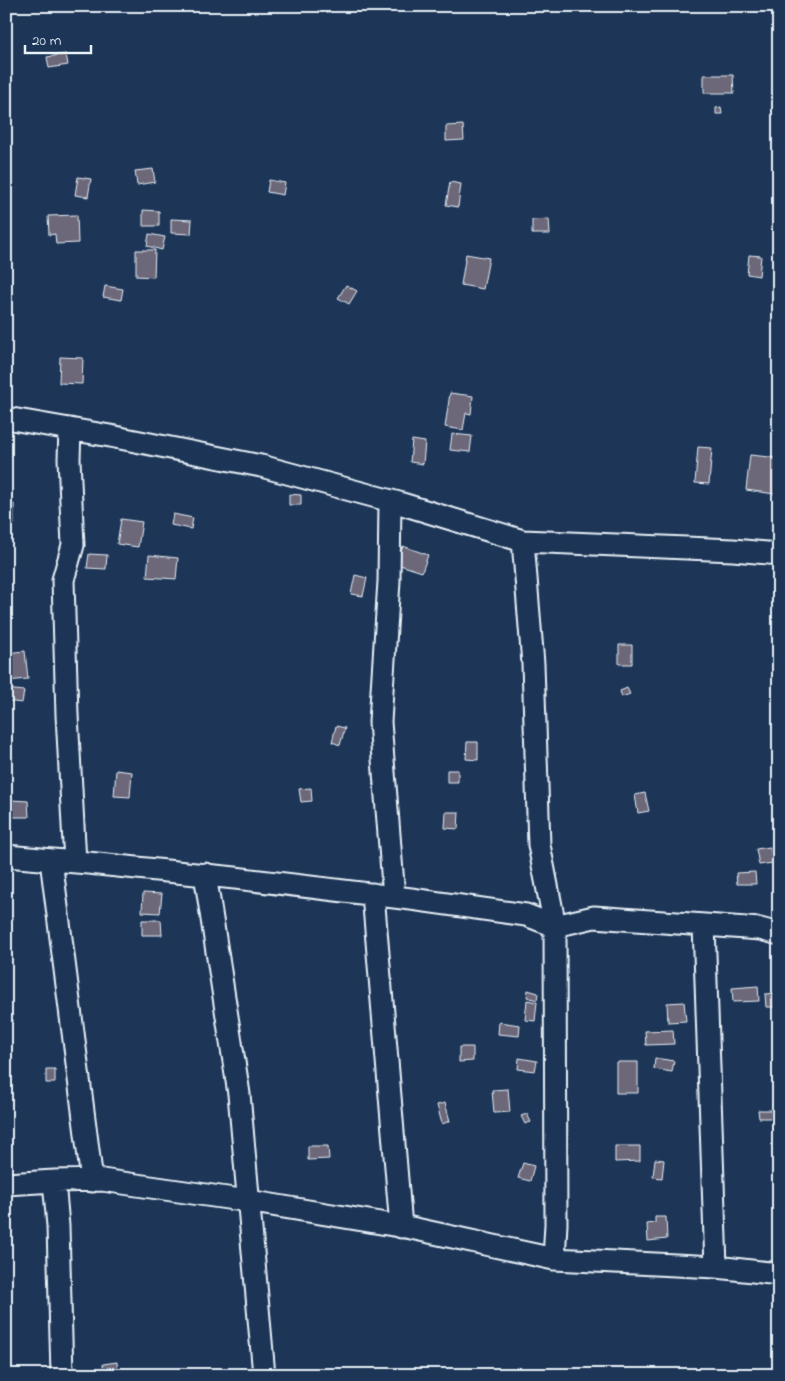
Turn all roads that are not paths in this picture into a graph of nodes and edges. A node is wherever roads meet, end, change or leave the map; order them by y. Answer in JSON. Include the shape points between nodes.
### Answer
{"nodes":[{"id":1,"x":6,"y":418,"type":"edge"},
{"id":2,"x":70,"y":429,"type":"junction"},
{"id":3,"x":390,"y":501,"type":"junction"},
{"id":4,"x":523,"y":541,"type":"junction"},
{"id":5,"x":779,"y":554,"type":"edge"},
{"id":6,"x":6,"y":856,"type":"edge"},
{"id":7,"x":51,"y":860,"type":"junction"},
{"id":8,"x":74,"y":862,"type":"junction"},
{"id":9,"x":205,"y":874,"type":"junction"},
{"id":10,"x":383,"y":896,"type":"junction"},
{"id":11,"x":704,"y":925,"type":"junction"},
{"id":12,"x":555,"y":926,"type":"junction"},
{"id":13,"x":779,"y":934,"type":"edge"},
{"id":14,"x":92,"y":1180,"type":"junction"},
{"id":15,"x":54,"y":1181,"type":"junction"},
{"id":16,"x":6,"y":1184,"type":"edge"},
{"id":17,"x":248,"y":1201,"type":"junction"},
{"id":18,"x":401,"y":1227,"type":"junction"},
{"id":19,"x":554,"y":1260,"type":"junction"},
{"id":20,"x":716,"y":1267,"type":"junction"},
{"id":21,"x":779,"y":1274,"type":"edge"},
{"id":22,"x":62,"y":1375,"type":"edge"},
{"id":23,"x":264,"y":1375,"type":"edge"}],
"edges":[{"from":1,"to":2,"type":"street"},
{"from":2,"to":3,"type":"street","via":[[261,466]]},
{"from":2,"to":8,"type":"street","via":[[73,545],[63,580]]},
{"from":3,"to":4,"type":"street"},
{"from":3,"to":10,"type":"street","via":[[389,581],[380,722]]},
{"from":4,"to":5,"type":"street"},
{"from":4,"to":12,"type":"street","via":[[533,664],[539,845]]},
{"from":6,"to":7,"type":"street"},
{"from":7,"to":8,"type":"street"},
{"from":7,"to":14,"type":"street"},
{"from":8,"to":9,"type":"street"},
{"from":9,"to":10,"type":"street"},
{"from":9,"to":17,"type":"street","via":[[239,1094]]},
{"from":10,"to":12,"type":"street","via":[[526,915]]},
{"from":10,"to":18,"type":"street"},
{"from":11,"to":12,"type":"street","via":[[594,917]]},
{"from":11,"to":13,"type":"street","via":[[760,929]]},
{"from":11,"to":20,"type":"street"},
{"from":12,"to":19,"type":"street"},
{"from":14,"to":15,"type":"street"},
{"from":14,"to":17,"type":"street"},
{"from":15,"to":16,"type":"street"},
{"from":15,"to":22,"type":"street"},
{"from":17,"to":18,"type":"street"},
{"from":17,"to":23,"type":"street"},
{"from":18,"to":19,"type":"street"},
{"from":19,"to":20,"type":"street"},
{"from":20,"to":21,"type":"street"}]}
